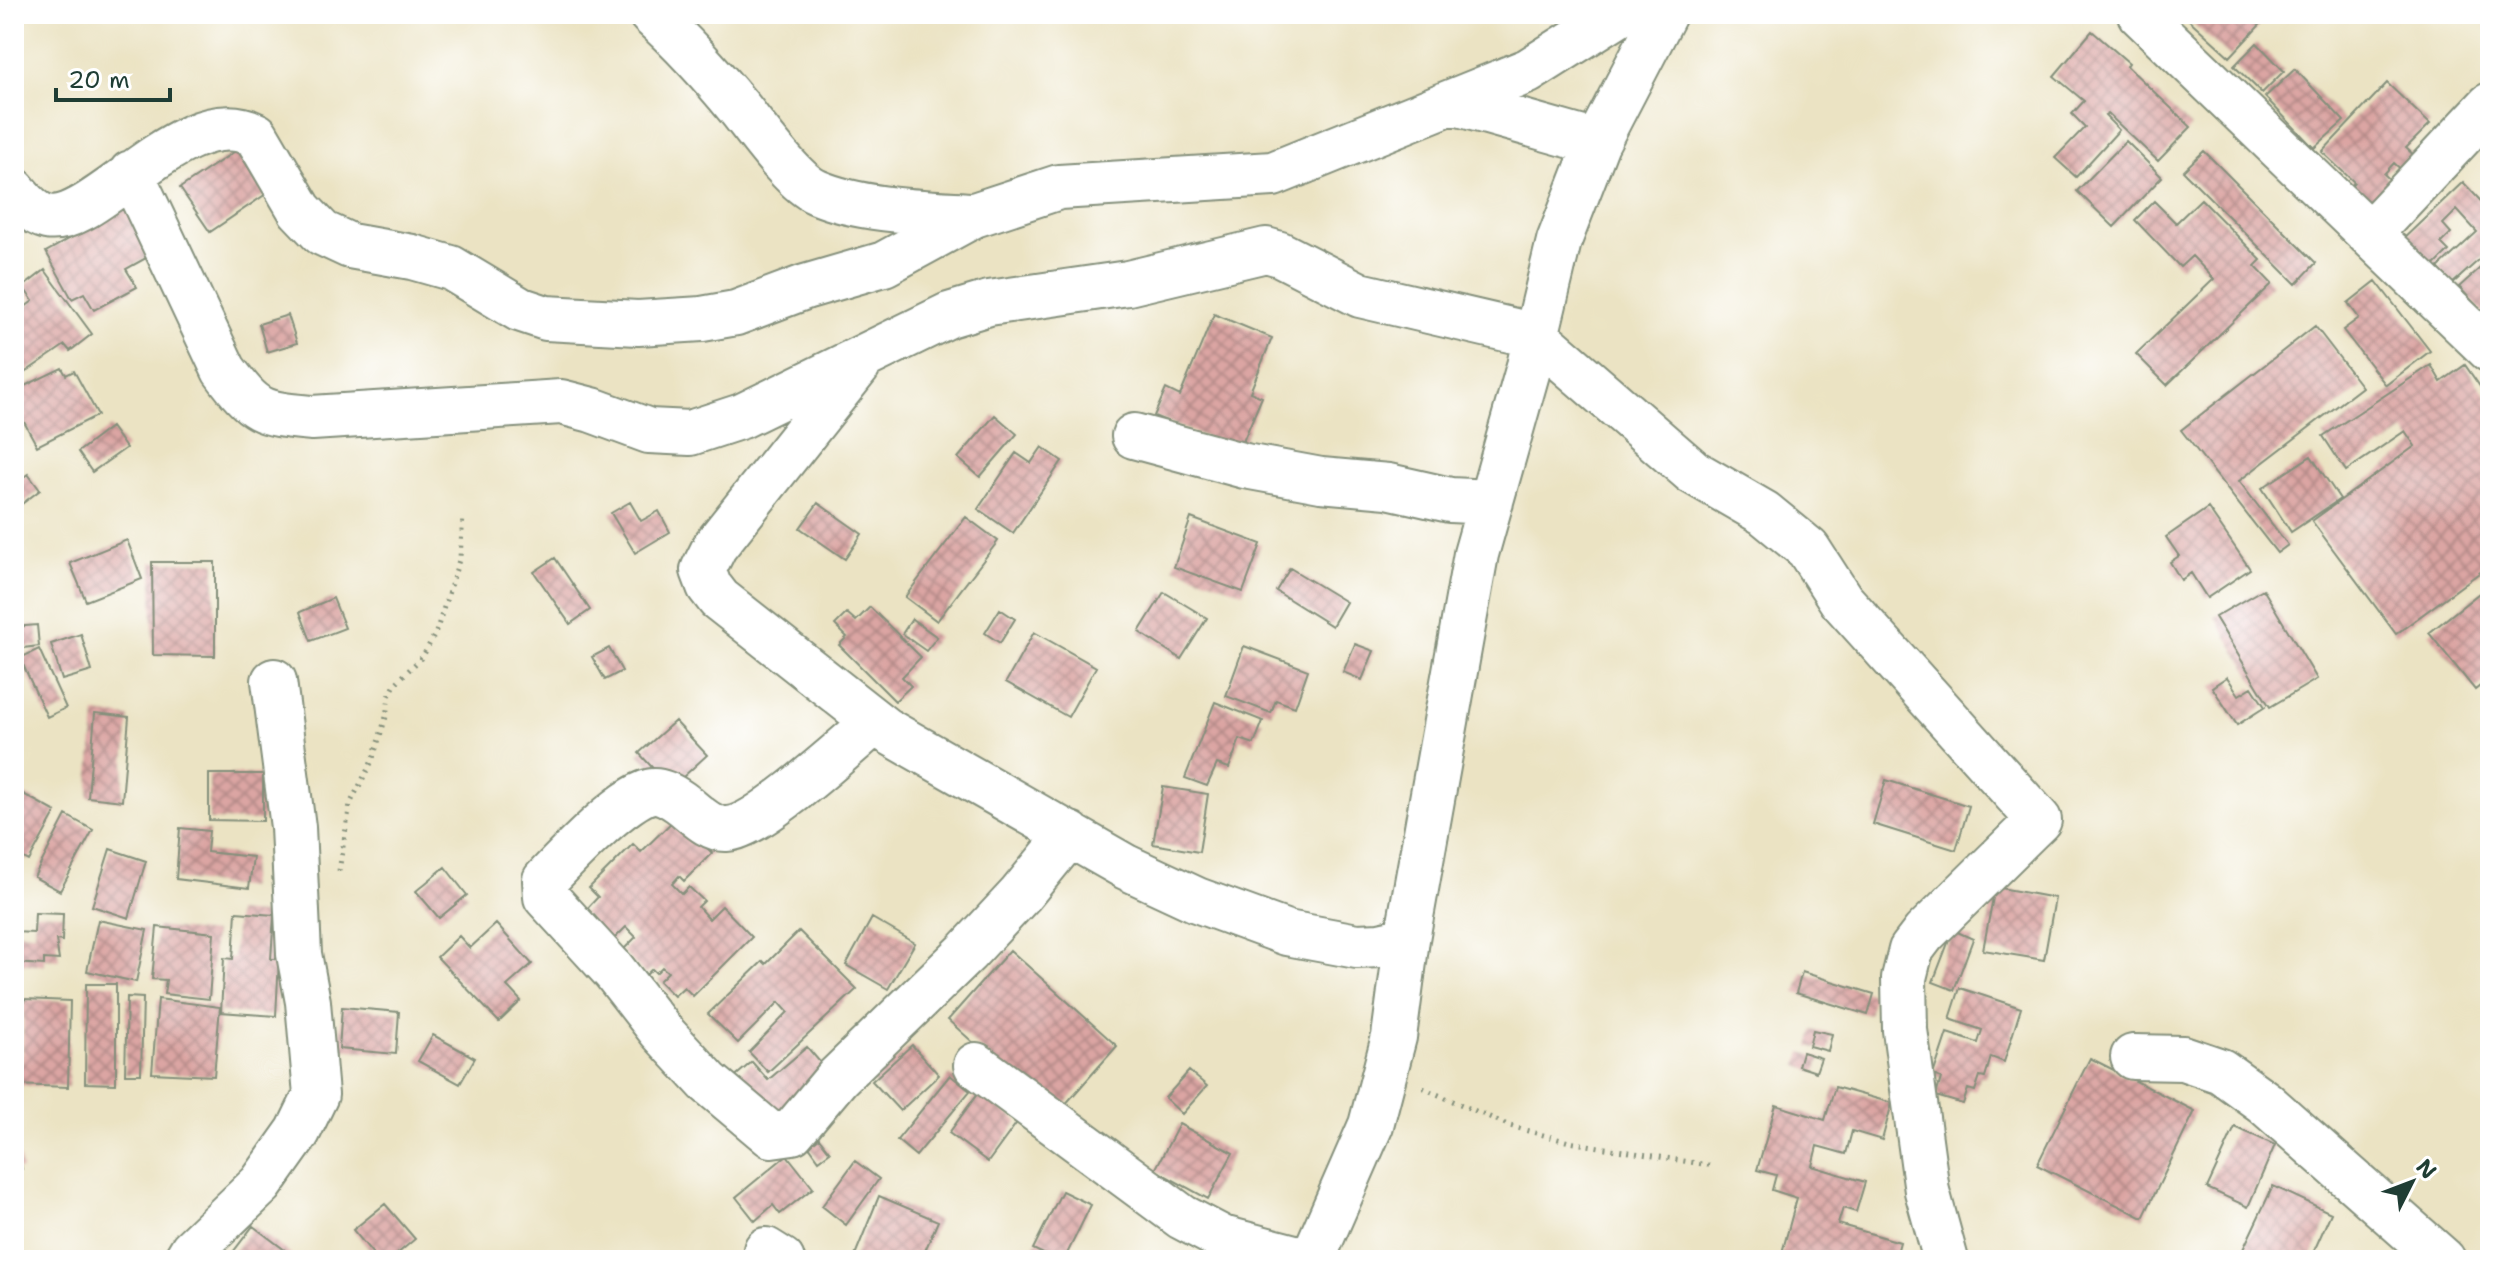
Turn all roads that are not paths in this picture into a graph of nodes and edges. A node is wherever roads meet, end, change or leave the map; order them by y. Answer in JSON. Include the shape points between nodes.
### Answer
{"nodes":[{"id":1,"x":651,"y":14,"type":"edge"},
{"id":2,"x":1618,"y":14,"type":"edge"},
{"id":3,"x":1664,"y":14,"type":"edge"},
{"id":4,"x":2140,"y":14,"type":"edge"},
{"id":5,"x":1452,"y":102,"type":"junction"},
{"id":6,"x":2490,"y":105,"type":"edge"},
{"id":7,"x":1597,"y":143,"type":"junction"},
{"id":8,"x":131,"y":173,"type":"junction"},
{"id":9,"x":14,"y":190,"type":"edge"},
{"id":10,"x":974,"y":215,"type":"junction"},
{"id":11,"x":2369,"y":234,"type":"junction"},
{"id":12,"x":1536,"y":336,"type":"junction"},
{"id":13,"x":2490,"y":350,"type":"edge"},
{"id":14,"x":864,"y":358,"type":"junction"},
{"id":15,"x":1134,"y":436,"type":"dead end"},
{"id":16,"x":1491,"y":502,"type":"junction"},
{"id":17,"x":274,"y":681,"type":"dead end"},
{"id":18,"x":875,"y":722,"type":"junction"},
{"id":19,"x":1070,"y":834,"type":"junction"},
{"id":20,"x":1407,"y":939,"type":"junction"},
{"id":21,"x":2133,"y":1057,"type":"dead end"},
{"id":22,"x":976,"y":1065,"type":"dead end"},
{"id":23,"x":186,"y":1260,"type":"edge"},
{"id":24,"x":1306,"y":1260,"type":"edge"},
{"id":25,"x":1312,"y":1260,"type":"edge"},
{"id":26,"x":1946,"y":1260,"type":"edge"},
{"id":27,"x":2443,"y":1260,"type":"edge"}],
"edges":[{"from":1,"to":10,"type":"street","via":[[738,106],[777,157],[815,192],[905,211]]},
{"from":2,"to":5,"type":"street","via":[[1528,71]]},
{"from":3,"to":7,"type":"street"},
{"from":4,"to":11,"type":"street"},
{"from":5,"to":7,"type":"street"},
{"from":5,"to":10,"type":"street","via":[[1273,174],[1059,187]]},
{"from":6,"to":11,"type":"street"},
{"from":7,"to":12,"type":"street","via":[[1559,241]]},
{"from":8,"to":9,"type":"street","via":[[64,216],[48,217],[34,210]]},
{"from":8,"to":10,"type":"street","via":[[196,136],[243,129],[256,135],[300,210],[322,233],[350,246],[451,268],[519,309],[577,320],[638,323],[736,313],[884,264]]},
{"from":8,"to":14,"type":"street","via":[[224,370],[261,411],[312,418],[561,402],[649,431],[690,433],[742,416]]},
{"from":11,"to":13,"type":"street"},
{"from":12,"to":14,"type":"street","via":[[1360,295],[1266,250],[1128,283],[989,303],[949,315]]},
{"from":12,"to":16,"type":"street"},
{"from":12,"to":26,"type":"street","via":[[1693,472],[1764,513],[1808,549],[1841,600],[2039,820],[1924,933],[1911,950],[1904,978],[1905,1030],[1927,1191]]},
{"from":14,"to":18,"type":"street","via":[[715,546],[703,570],[719,599]]},
{"from":15,"to":16,"type":"street","via":[[1245,466]]},
{"from":16,"to":20,"type":"street","via":[[1473,570]]},
{"from":17,"to":23,"type":"street","via":[[293,827],[299,954],[316,1095],[298,1132],[261,1184]]},
{"from":18,"to":19,"type":"street"},
{"from":18,"to":19,"type":"street","via":[[743,826],[725,829],[707,823],[654,790],[610,817],[545,880],[546,897],[660,1030],[708,1082],[771,1135],[792,1132],[838,1077],[967,952]]},
{"from":19,"to":20,"type":"street","via":[[1197,900],[1287,933],[1357,946]]},
{"from":20,"to":25,"type":"street","via":[[1394,1037],[1371,1125]]},
{"from":21,"to":27,"type":"street","via":[[2183,1058],[2221,1071],[2264,1102]]},
{"from":22,"to":24,"type":"street","via":[[1182,1217],[1222,1238]]}]}
